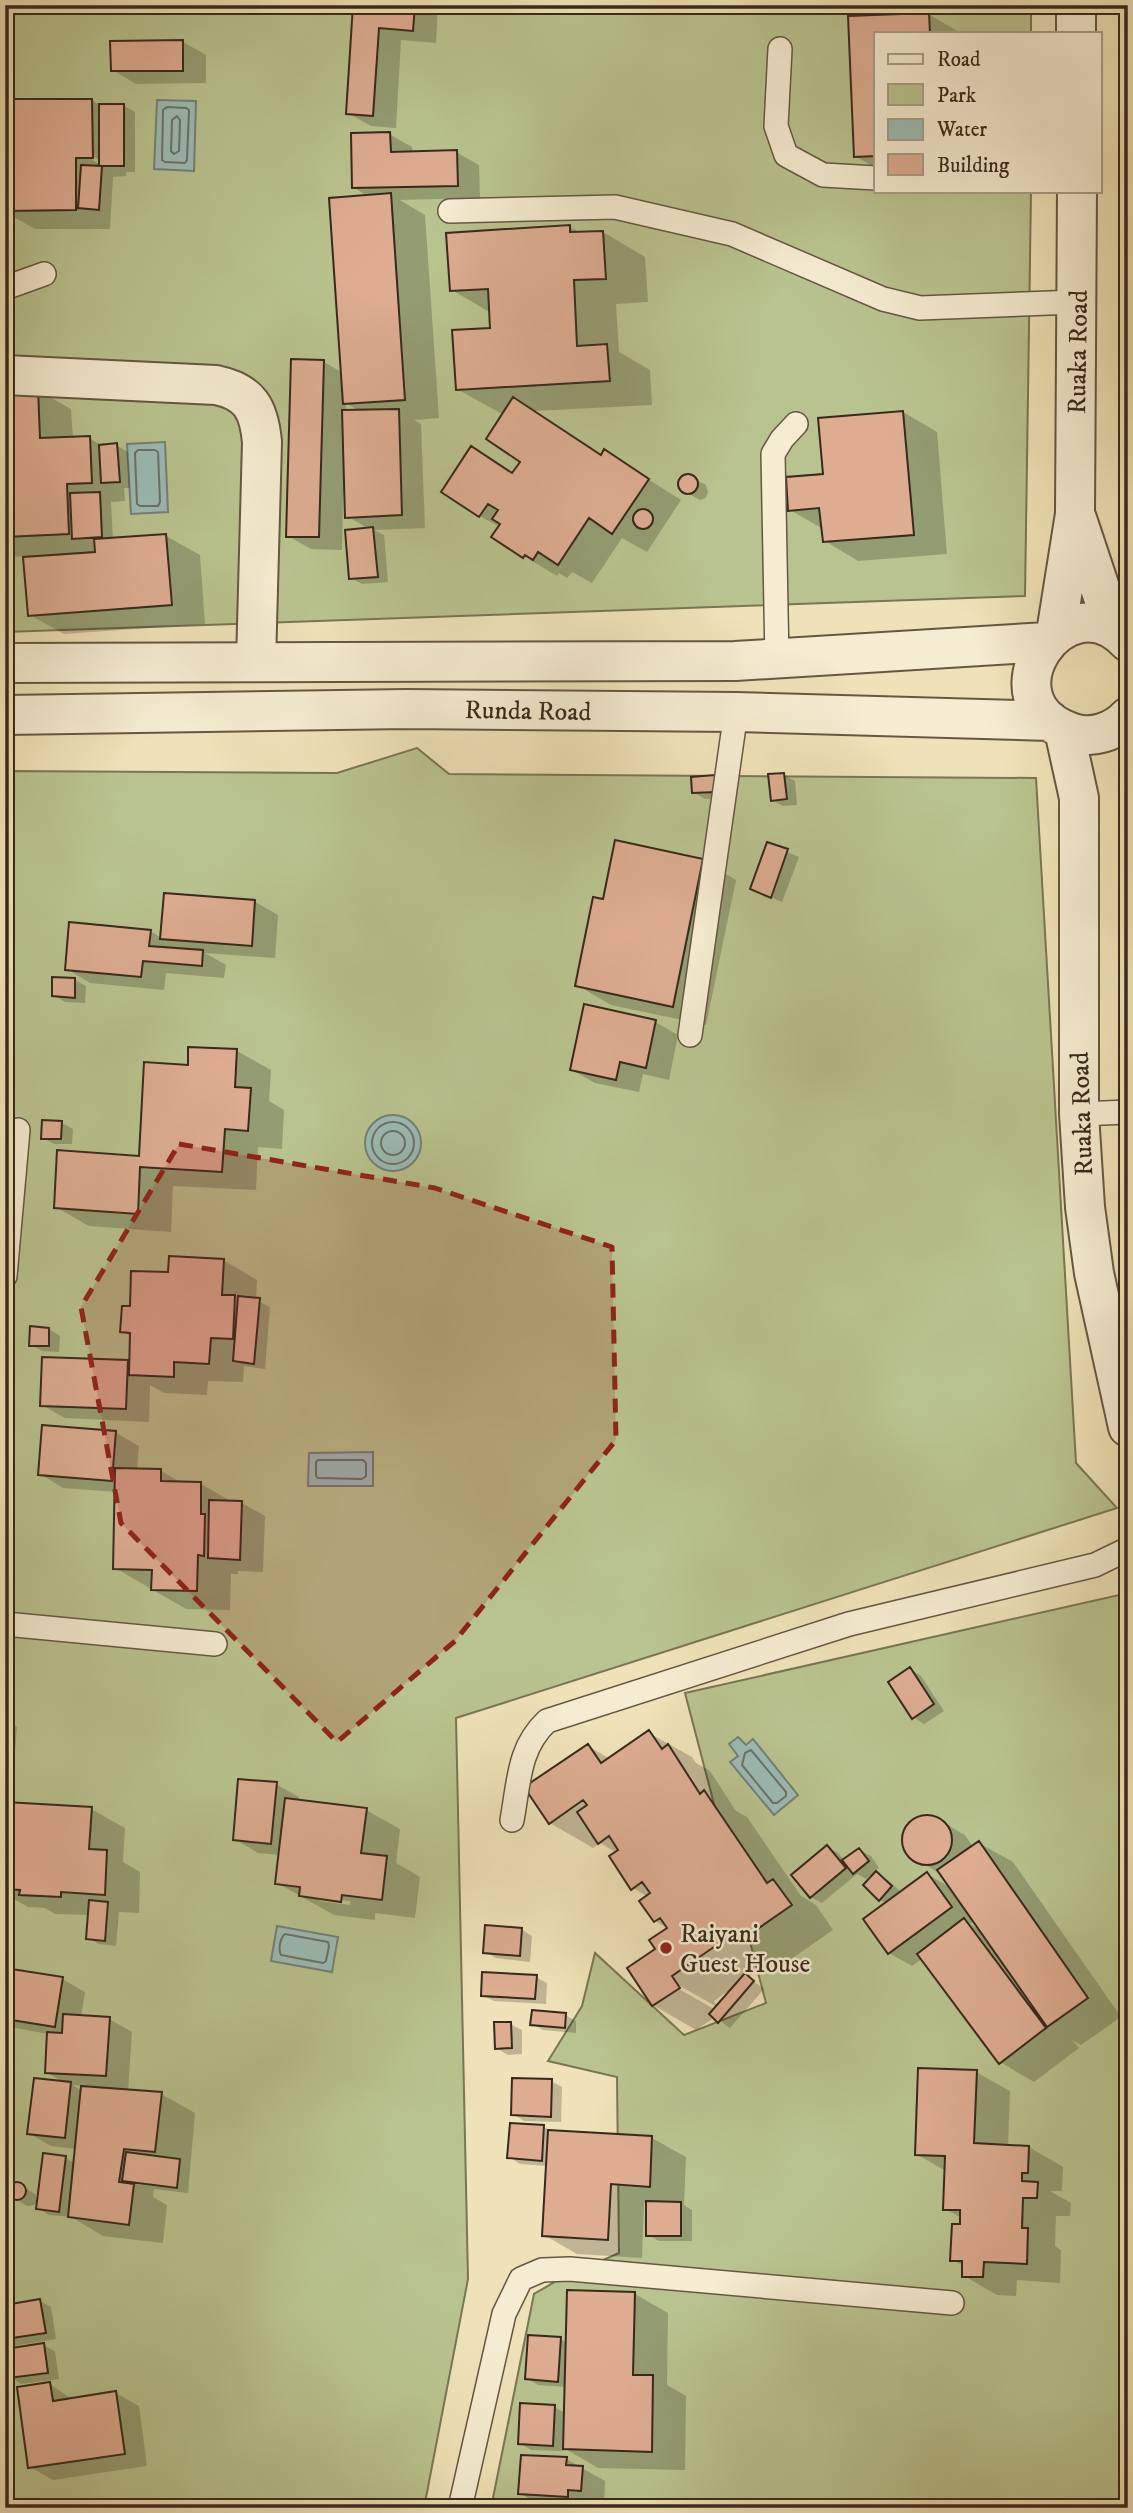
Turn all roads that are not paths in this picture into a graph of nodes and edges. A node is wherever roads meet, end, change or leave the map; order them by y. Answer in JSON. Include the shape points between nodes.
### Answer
{"nodes":[{"id":1,"x":1076,"y":5,"type":"edge"},
{"id":2,"x":1076,"y":32,"type":"edge"},
{"id":3,"x":780,"y":49,"type":"dead end"},
{"id":4,"x":874,"y":178,"type":"edge"},
{"id":5,"x":1077,"y":192,"type":"edge"},
{"id":6,"x":450,"y":211,"type":"dead end"},
{"id":7,"x":44,"y":274,"type":"dead end"},
{"id":8,"x":5,"y":288,"type":"edge"},
{"id":9,"x":1077,"y":302,"type":"junction"},
{"id":10,"x":5,"y":375,"type":"edge"},
{"id":11,"x":796,"y":424,"type":"dead end"},
{"id":12,"x":1075,"y":514,"type":"junction"},
{"id":13,"x":1051,"y":637,"type":"junction"},
{"id":14,"x":1123,"y":637,"type":"edge"},
{"id":15,"x":777,"y":660,"type":"junction"},
{"id":16,"x":256,"y":662,"type":"junction"},
{"id":17,"x":5,"y":663,"type":"edge"},
{"id":18,"x":736,"y":712,"type":"junction"},
{"id":19,"x":5,"y":715,"type":"edge"},
{"id":20,"x":1120,"y":724,"type":"edge"},
{"id":21,"x":1057,"y":726,"type":"junction"},
{"id":22,"x":1079,"y":798,"type":"junction"},
{"id":23,"x":690,"y":1035,"type":"dead end"},
{"id":24,"x":1128,"y":1112,"type":"edge"},
{"id":25,"x":1079,"y":1114,"type":"junction"},
{"id":26,"x":18,"y":1129,"type":"dead end"},
{"id":27,"x":5,"y":1276,"type":"edge"},
{"id":28,"x":1128,"y":1427,"type":"edge"},
{"id":29,"x":1128,"y":1549,"type":"edge"},
{"id":30,"x":5,"y":1624,"type":"edge"},
{"id":31,"x":215,"y":1644,"type":"dead end"},
{"id":32,"x":512,"y":1820,"type":"dead end"},
{"id":33,"x":952,"y":2303,"type":"dead end"},
{"id":34,"x":460,"y":2508,"type":"edge"}],
"edges":[{"from":1,"to":2,"type":"street"},
{"from":3,"to":4,"type":"lane","via":[[776,126],[786,155],[823,175]]},
{"from":5,"to":9,"type":"street","name":"Ruaka Road"},
{"from":6,"to":9,"type":"lane","via":[[615,207],[732,234],[883,299],[920,308]]},
{"from":7,"to":8,"type":"lane"},
{"from":9,"to":12,"type":"street","name":"Ruaka Road"},
{"from":10,"to":16,"type":"street","via":[[216,385],[235,389],[252,405],[260,419],[262,442]]},
{"from":11,"to":15,"type":"lane","via":[[773,454]]},
{"from":12,"to":13,"type":"street","name":"Ruaka Road"},
{"from":12,"to":14,"type":"street","name":"Ruaka Road"},
{"from":13,"to":14,"type":"street","name":"Runda Road","via":[[1089,623]]},
{"from":13,"to":15,"type":"street","name":"Runda Road"},
{"from":13,"to":21,"type":"street","name":"Ruaka Road","via":[[1035,660],[1031,677],[1038,709]]},
{"from":15,"to":16,"type":"street","name":"Runda Road"},
{"from":16,"to":17,"type":"street","name":"Runda Road"},
{"from":18,"to":19,"type":"street","name":"Runda Road","via":[[406,709]]},
{"from":18,"to":21,"type":"street","name":"Runda Road"},
{"from":18,"to":23,"type":"lane"},
{"from":20,"to":21,"type":"street","name":"Runda Road","via":[[1096,735],[1080,735]]},
{"from":20,"to":22,"type":"street","name":"Ruaka Road"},
{"from":21,"to":22,"type":"street","name":"Ruaka Road"},
{"from":22,"to":25,"type":"street","name":"Ruaka Road"},
{"from":24,"to":25,"type":"lane"},
{"from":25,"to":28,"type":"street","name":"Ruaka Road","via":[[1094,1273]]},
{"from":26,"to":27,"type":"lane"},
{"from":29,"to":32,"type":"lane","via":[[1095,1565],[849,1624],[547,1721],[525,1749]]},
{"from":30,"to":31,"type":"lane"},
{"from":33,"to":34,"type":"lane","via":[[542,2270],[521,2280],[504,2314]]}]}
